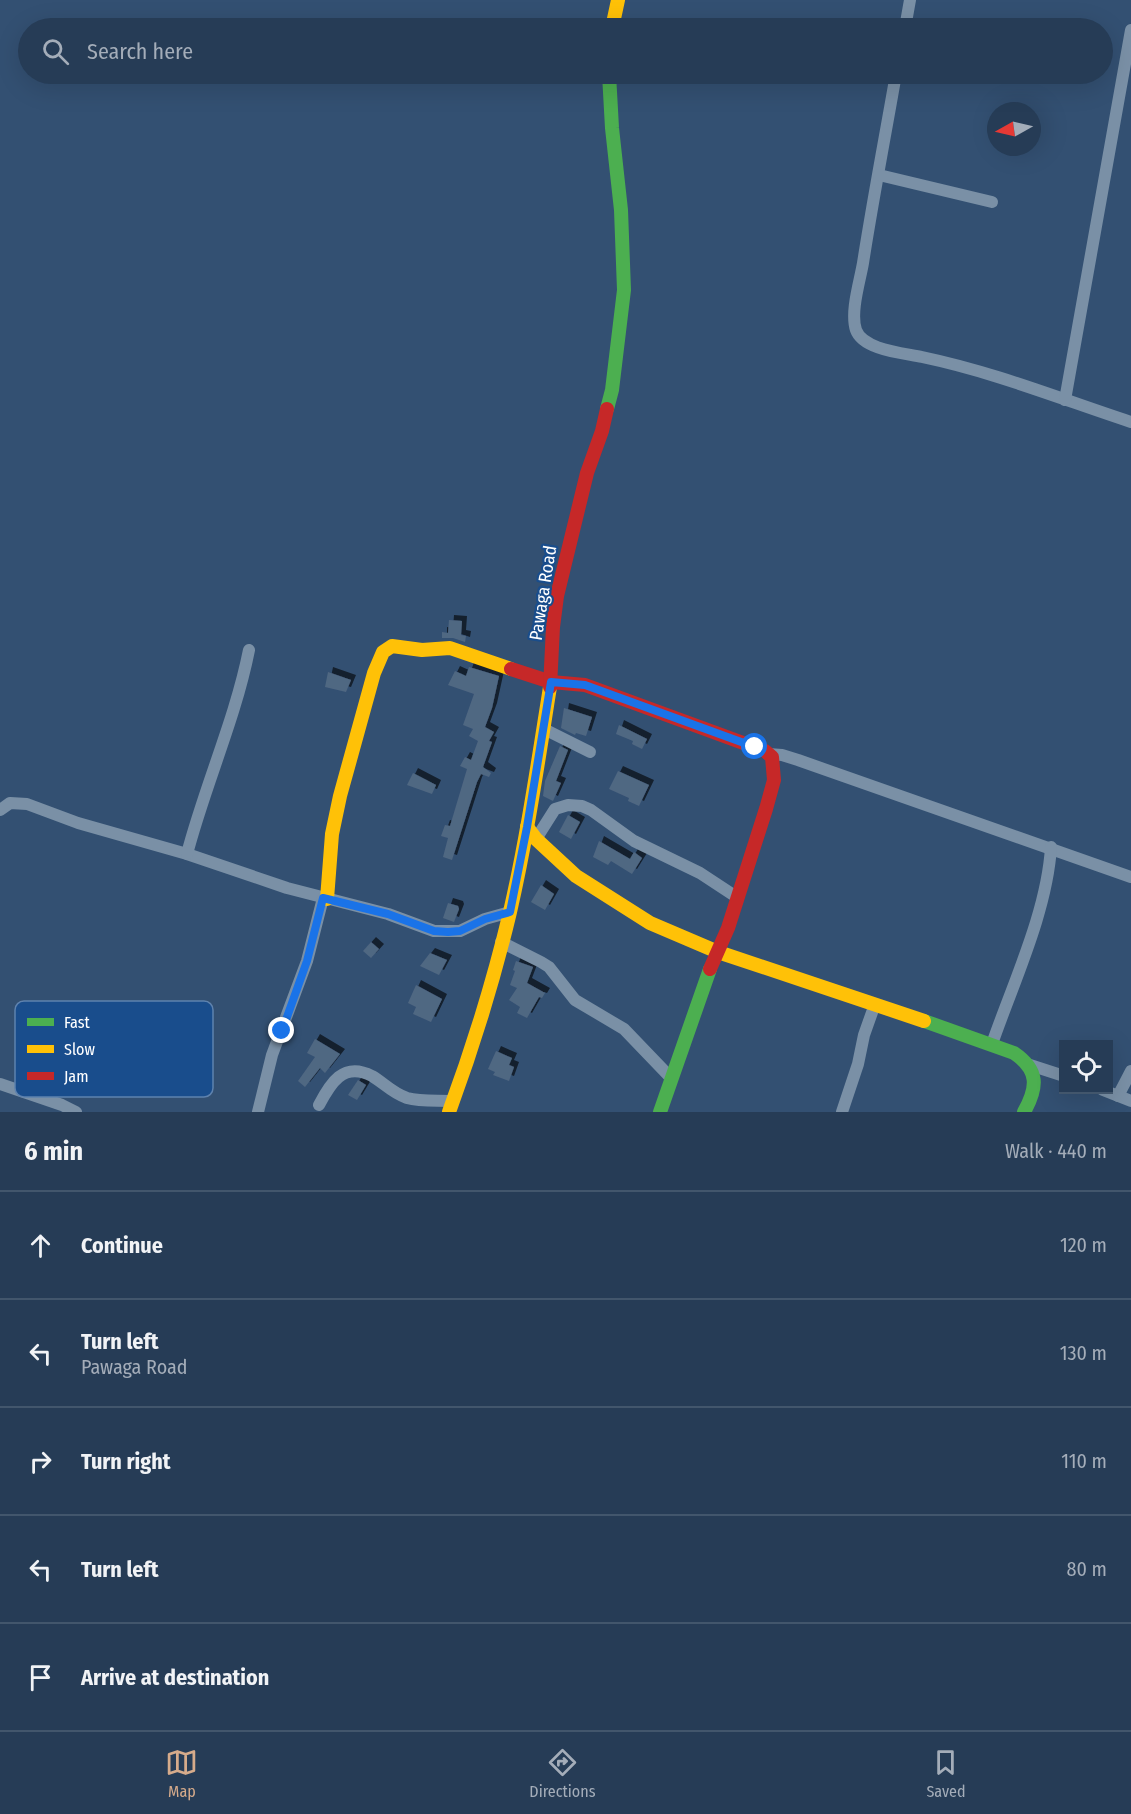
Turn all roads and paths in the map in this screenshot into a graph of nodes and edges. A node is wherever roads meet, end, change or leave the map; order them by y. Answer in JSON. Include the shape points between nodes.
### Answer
{"nodes":[{"id":1,"x":618,"y":0,"type":"edge"},
{"id":2,"x":910,"y":0,"type":"edge"},
{"id":3,"x":614,"y":18,"type":"edge"},
{"id":4,"x":907,"y":18,"type":"edge"},
{"id":5,"x":1131,"y":30,"type":"edge"},
{"id":6,"x":610,"y":84,"type":"edge"},
{"id":7,"x":894,"y":84,"type":"edge"},
{"id":8,"x":879,"y":174,"type":"junction"},
{"id":9,"x":992,"y":202,"type":"dead end"},
{"id":10,"x":1065,"y":400,"type":"junction"},
{"id":11,"x":1131,"y":422,"type":"edge"},
{"id":12,"x":249,"y":650,"type":"dead end"},
{"id":13,"x":551,"y":682,"type":"junction"},
{"id":14,"x":544,"y":729,"type":"junction"},
{"id":15,"x":590,"y":752,"type":"dead end"},
{"id":16,"x":768,"y":754,"type":"junction"},
{"id":17,"x":0,"y":810,"type":"edge"},
{"id":18,"x":527,"y":827,"type":"junction"},
{"id":19,"x":536,"y":838,"type":"junction"},
{"id":20,"x":1051,"y":847,"type":"junction"},
{"id":21,"x":187,"y":854,"type":"junction"},
{"id":22,"x":1131,"y":877,"type":"edge"},
{"id":23,"x":738,"y":898,"type":"junction"},
{"id":24,"x":325,"y":899,"type":"junction"},
{"id":25,"x":510,"y":912,"type":"junction"},
{"id":26,"x":501,"y":942,"type":"junction"},
{"id":27,"x":718,"y":952,"type":"junction"},
{"id":28,"x":875,"y":1004,"type":"junction"},
{"id":29,"x":992,"y":1044,"type":"junction"},
{"id":30,"x":1030,"y":1065,"type":"junction"},
{"id":31,"x":1131,"y":1071,"type":"edge"},
{"id":32,"x":1059,"y":1074,"type":"edge"},
{"id":33,"x":672,"y":1079,"type":"junction"},
{"id":34,"x":0,"y":1084,"type":"edge"},
{"id":35,"x":15,"y":1089,"type":"edge"},
{"id":36,"x":1113,"y":1094,"type":"edge"},
{"id":37,"x":1118,"y":1096,"type":"junction"},
{"id":38,"x":38,"y":1097,"type":"edge"},
{"id":39,"x":1131,"y":1101,"type":"edge"},
{"id":40,"x":319,"y":1105,"type":"dead end"},
{"id":41,"x":451,"y":1106,"type":"edge"},
{"id":42,"x":76,"y":1112,"type":"edge"},
{"id":43,"x":258,"y":1112,"type":"edge"},
{"id":44,"x":660,"y":1112,"type":"edge"},
{"id":45,"x":842,"y":1112,"type":"edge"},
{"id":46,"x":1024,"y":1112,"type":"edge"}],
"edges":[{"from":1,"to":3,"type":"street"},
{"from":2,"to":4,"type":"street"},
{"from":5,"to":10,"type":"street"},
{"from":6,"to":13,"type":"street","name":"Pawaga Road","via":[[624,254],[619,345],[602,431],[587,473],[557,596]]},
{"from":7,"to":8,"type":"street"},
{"from":8,"to":9,"type":"street"},
{"from":8,"to":10,"type":"street","via":[[858,285],[855,321],[861,338],[880,348],[1006,378]]},
{"from":10,"to":11,"type":"street"},
{"from":12,"to":21,"type":"street","via":[[238,699]]},
{"from":13,"to":14,"type":"street","name":"Pawaga Road"},
{"from":13,"to":16,"type":"street","via":[[585,685]]},
{"from":13,"to":24,"type":"street","via":[[450,648],[392,646],[383,652],[340,796]]},
{"from":14,"to":15,"type":"street"},
{"from":14,"to":18,"type":"street","name":"Pawaga Road"},
{"from":16,"to":20,"type":"street","via":[[782,755]]},
{"from":16,"to":23,"type":"street","via":[[772,757],[774,780]]},
{"from":17,"to":21,"type":"street","via":[[10,803],[27,804]]},
{"from":18,"to":19,"type":"street"},
{"from":18,"to":25,"type":"street","name":"Pawaga Road"},
{"from":19,"to":23,"type":"street","via":[[555,809],[582,806],[634,841],[700,873]]},
{"from":19,"to":27,"type":"street","via":[[576,876],[634,914]]},
{"from":20,"to":22,"type":"street"},
{"from":20,"to":29,"type":"street","via":[[1038,914]]},
{"from":21,"to":24,"type":"street"},
{"from":23,"to":27,"type":"street"},
{"from":24,"to":25,"type":"street","via":[[441,932],[460,931]]},
{"from":24,"to":43,"type":"street","via":[[272,1055]]},
{"from":25,"to":26,"type":"street","name":"Pawaga Road"},
{"from":26,"to":33,"type":"street","via":[[541,962],[574,1000],[624,1029]]},
{"from":26,"to":41,"type":"street","name":"Pawaga Road","via":[[471,1053]]},
{"from":27,"to":28,"type":"street"},
{"from":27,"to":33,"type":"street"},
{"from":28,"to":29,"type":"street"},
{"from":28,"to":45,"type":"street"},
{"from":29,"to":30,"type":"street"},
{"from":30,"to":32,"type":"street"},
{"from":30,"to":46,"type":"street","via":[[1034,1089]]},
{"from":31,"to":37,"type":"street"},
{"from":33,"to":44,"type":"street"},
{"from":34,"to":35,"type":"street"},
{"from":36,"to":37,"type":"street"},
{"from":37,"to":39,"type":"street"},
{"from":38,"to":42,"type":"street"},
{"from":40,"to":41,"type":"street","via":[[332,1082],[354,1071],[373,1077],[407,1098]]}]}
